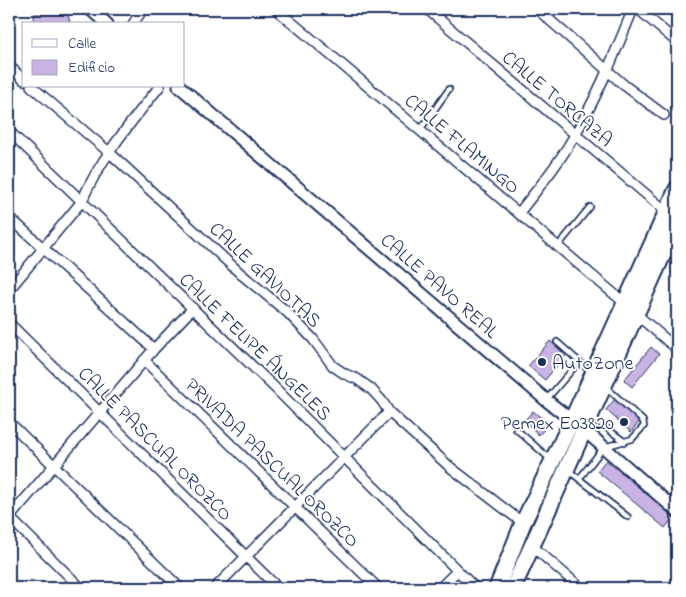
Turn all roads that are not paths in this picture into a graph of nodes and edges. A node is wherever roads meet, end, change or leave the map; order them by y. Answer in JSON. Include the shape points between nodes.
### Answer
{"nodes":[{"id":1,"x":90,"y":9,"type":"edge"},
{"id":2,"x":143,"y":9,"type":"edge"},
{"id":3,"x":276,"y":9,"type":"edge"},
{"id":4,"x":426,"y":9,"type":"edge"},
{"id":5,"x":537,"y":9,"type":"edge"},
{"id":6,"x":633,"y":9,"type":"edge"},
{"id":7,"x":638,"y":9,"type":"edge"},
{"id":8,"x":105,"y":22,"type":"edge"},
{"id":9,"x":134,"y":22,"type":"edge"},
{"id":10,"x":677,"y":42,"type":"edge"},
{"id":11,"x":9,"y":66,"type":"edge"},
{"id":12,"x":608,"y":70,"type":"junction"},
{"id":13,"x":22,"y":78,"type":"edge"},
{"id":14,"x":33,"y":88,"type":"edge"},
{"id":15,"x":159,"y":88,"type":"edge"},
{"id":16,"x":181,"y":88,"type":"edge"},
{"id":17,"x":449,"y":89,"type":"dead end"},
{"id":18,"x":664,"y":115,"type":"dead end"},
{"id":19,"x":420,"y":130,"type":"junction"},
{"id":20,"x":9,"y":131,"type":"edge"},
{"id":21,"x":574,"y":136,"type":"junction"},
{"id":22,"x":110,"y":153,"type":"junction"},
{"id":23,"x":677,"y":189,"type":"edge"},
{"id":24,"x":82,"y":201,"type":"junction"},
{"id":25,"x":590,"y":207,"type":"dead end"},
{"id":26,"x":519,"y":213,"type":"junction"},
{"id":27,"x":9,"y":217,"type":"edge"},
{"id":28,"x":672,"y":218,"type":"edge"},
{"id":29,"x":558,"y":246,"type":"junction"},
{"id":30,"x":44,"y":248,"type":"junction"},
{"id":31,"x":9,"y":290,"type":"edge"},
{"id":32,"x":193,"y":308,"type":"junction"},
{"id":33,"x":631,"y":309,"type":"junction"},
{"id":34,"x":9,"y":323,"type":"edge"},
{"id":35,"x":557,"y":342,"type":"dead end"},
{"id":36,"x":154,"y":349,"type":"junction"},
{"id":37,"x":677,"y":349,"type":"edge"},
{"id":38,"x":144,"y":360,"type":"junction"},
{"id":39,"x":579,"y":362,"type":"junction"},
{"id":40,"x":593,"y":373,"type":"junction"},
{"id":41,"x":604,"y":386,"type":"junction"},
{"id":42,"x":546,"y":400,"type":"junction"},
{"id":43,"x":100,"y":411,"type":"junction"},
{"id":44,"x":389,"y":412,"type":"junction"},
{"id":45,"x":9,"y":422,"type":"edge"},
{"id":46,"x":582,"y":422,"type":"junction"},
{"id":47,"x":516,"y":429,"type":"dead end"},
{"id":48,"x":625,"y":442,"type":"junction"},
{"id":49,"x":604,"y":447,"type":"junction"},
{"id":50,"x":344,"y":458,"type":"junction"},
{"id":51,"x":54,"y":466,"type":"junction"},
{"id":52,"x":559,"y":466,"type":"junction"},
{"id":53,"x":580,"y":479,"type":"junction"},
{"id":54,"x":296,"y":508,"type":"junction"},
{"id":55,"x":677,"y":511,"type":"edge"},
{"id":56,"x":9,"y":518,"type":"edge"},
{"id":57,"x":628,"y":518,"type":"dead end"},
{"id":58,"x":523,"y":523,"type":"junction"},
{"id":59,"x":532,"y":546,"type":"junction"},
{"id":60,"x":247,"y":557,"type":"junction"},
{"id":61,"x":458,"y":571,"type":"junction"},
{"id":62,"x":81,"y":588,"type":"edge"},
{"id":63,"x":180,"y":588,"type":"edge"},
{"id":64,"x":215,"y":588,"type":"edge"},
{"id":65,"x":278,"y":588,"type":"edge"},
{"id":66,"x":378,"y":588,"type":"edge"},
{"id":67,"x":440,"y":588,"type":"edge"},
{"id":68,"x":475,"y":588,"type":"edge"},
{"id":69,"x":497,"y":588,"type":"edge"},
{"id":70,"x":513,"y":588,"type":"edge"},
{"id":71,"x":581,"y":588,"type":"edge"}],
"edges":[{"from":1,"to":8,"type":"street"},
{"from":2,"to":9,"type":"street"},
{"from":3,"to":19,"type":"street","name":"CALLE FLAMINGO"},
{"from":4,"to":21,"type":"street","name":"CALLE TORCAZA"},
{"from":5,"to":12,"type":"street"},
{"from":6,"to":12,"type":"street"},
{"from":7,"to":10,"type":"street"},
{"from":11,"to":13,"type":"street"},
{"from":12,"to":18,"type":"street"},
{"from":12,"to":21,"type":"street"},
{"from":14,"to":22,"type":"street","name":"CALLE GAVIOTAS"},
{"from":15,"to":22,"type":"street"},
{"from":16,"to":42,"type":"street","name":"CALLE PAVO REAL"},
{"from":17,"to":19,"type":"lane"},
{"from":19,"to":26,"type":"street","name":"CALLE FLAMINGO"},
{"from":20,"to":24,"type":"street","name":"CALLE FELIPE ÁNGELES"},
{"from":21,"to":26,"type":"street"},
{"from":21,"to":28,"type":"street","name":"CALLE TORCAZA"},
{"from":22,"to":24,"type":"street","via":[[88,185]]},
{"from":22,"to":44,"type":"street","name":"CALLE GAVIOTAS","via":[[241,274],[288,312],[332,366],[371,389]]},
{"from":23,"to":28,"type":"main road"},
{"from":24,"to":30,"type":"street"},
{"from":24,"to":32,"type":"street","name":"CALLE FELIPE ÁNGELES"},
{"from":25,"to":29,"type":"lane"},
{"from":26,"to":29,"type":"street","name":"CALLE FLAMINGO"},
{"from":27,"to":30,"type":"street"},
{"from":28,"to":33,"type":"main road"},
{"from":29,"to":33,"type":"street","name":"CALLE FLAMINGO"},
{"from":30,"to":31,"type":"street"},
{"from":30,"to":36,"type":"street"},
{"from":32,"to":36,"type":"street"},
{"from":32,"to":50,"type":"street","name":"CALLE FELIPE ÁNGELES"},
{"from":33,"to":37,"type":"street","name":"CALLE FLAMINGO"},
{"from":33,"to":40,"type":"main road"},
{"from":33,"to":41,"type":"main road"},
{"from":34,"to":43,"type":"street","name":"CALLE PASCUAL OROZCO"},
{"from":35,"to":39,"type":"lane"},
{"from":36,"to":38,"type":"street"},
{"from":38,"to":43,"type":"street"},
{"from":38,"to":54,"type":"street","name":"PRIVADA PASCUAL OROZCO"},
{"from":39,"to":40,"type":"lane"},
{"from":39,"to":42,"type":"lane"},
{"from":40,"to":46,"type":"main road"},
{"from":41,"to":46,"type":"main road"},
{"from":41,"to":48,"type":"lane","via":[[645,423],[636,436]]},
{"from":42,"to":46,"type":"street","name":"CALLE PAVO REAL"},
{"from":43,"to":51,"type":"street"},
{"from":43,"to":60,"type":"street","name":"CALLE PASCUAL OROZCO"},
{"from":44,"to":50,"type":"street"},
{"from":44,"to":58,"type":"street","name":"CALLE GAVIOTAS","via":[[450,467]]},
{"from":45,"to":51,"type":"street"},
{"from":46,"to":48,"type":"lane"},
{"from":46,"to":49,"type":"street","name":"CALLE PAVO REAL"},
{"from":46,"to":52,"type":"main road"},
{"from":47,"to":52,"type":"lane"},
{"from":48,"to":49,"type":"lane"},
{"from":49,"to":53,"type":"lane"},
{"from":49,"to":55,"type":"street","name":"CALLE PAVO REAL"},
{"from":50,"to":54,"type":"street"},
{"from":50,"to":61,"type":"street","name":"CALLE FELIPE ÁNGELES"},
{"from":51,"to":56,"type":"street"},
{"from":51,"to":63,"type":"street"},
{"from":52,"to":53,"type":"lane"},
{"from":52,"to":58,"type":"main road"},
{"from":52,"to":59,"type":"main road"},
{"from":53,"to":57,"type":"lane"},
{"from":54,"to":60,"type":"street"},
{"from":54,"to":66,"type":"street","name":"PRIVADA PASCUAL OROZCO"},
{"from":56,"to":62,"type":"street"},
{"from":58,"to":69,"type":"main road"},
{"from":59,"to":70,"type":"main road"},
{"from":59,"to":71,"type":"street"},
{"from":60,"to":64,"type":"street"},
{"from":60,"to":65,"type":"street","name":"CALLE PASCUAL OROZCO"},
{"from":61,"to":67,"type":"street"},
{"from":61,"to":68,"type":"street","name":"CALLE FELIPE ÁNGELES"}]}
